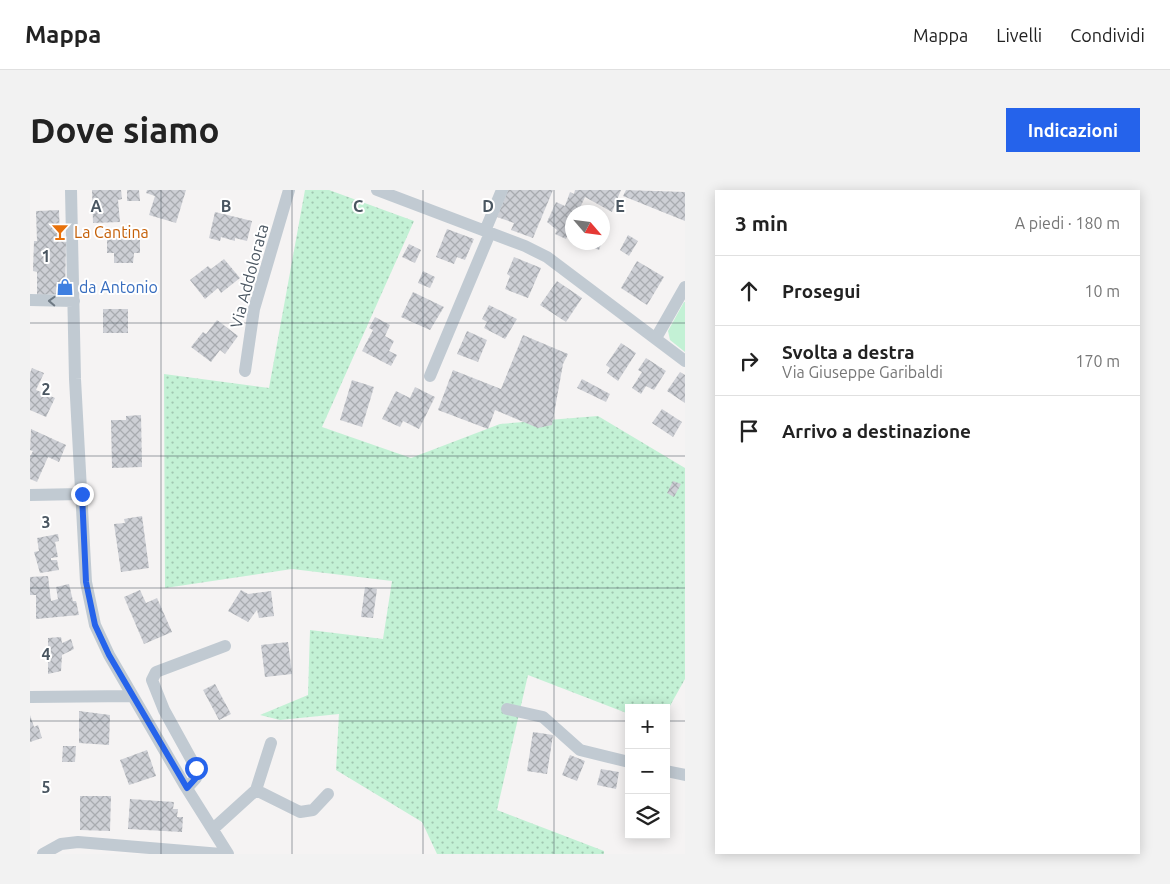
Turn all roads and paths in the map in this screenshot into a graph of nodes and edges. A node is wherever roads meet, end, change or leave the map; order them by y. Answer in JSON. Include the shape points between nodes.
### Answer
{"nodes":[{"id":1,"x":71,"y":190,"type":"edge"},
{"id":2,"x":290,"y":190,"type":"edge"},
{"id":3,"x":377,"y":190,"type":"edge"},
{"id":4,"x":502,"y":190,"type":"edge"},
{"id":5,"x":488,"y":232,"type":"junction"},
{"id":6,"x":685,"y":287,"type":"edge"},
{"id":7,"x":30,"y":300,"type":"edge"},
{"id":8,"x":74,"y":301,"type":"junction"},
{"id":9,"x":656,"y":338,"type":"junction"},
{"id":10,"x":685,"y":362,"type":"edge"},
{"id":11,"x":245,"y":371,"type":"dead end"},
{"id":12,"x":430,"y":376,"type":"dead end"},
{"id":13,"x":30,"y":494,"type":"edge"},
{"id":14,"x":82,"y":494,"type":"junction"},
{"id":15,"x":224,"y":646,"type":"dead end"},
{"id":16,"x":133,"y":696,"type":"junction"},
{"id":17,"x":30,"y":697,"type":"edge"},
{"id":18,"x":507,"y":709,"type":"dead end"},
{"id":19,"x":271,"y":743,"type":"dead end"},
{"id":20,"x":625,"y":761,"type":"edge"},
{"id":21,"x":670,"y":772,"type":"edge"},
{"id":22,"x":685,"y":775,"type":"edge"},
{"id":23,"x":187,"y":788,"type":"junction"},
{"id":24,"x":256,"y":790,"type":"junction"},
{"id":25,"x":328,"y":794,"type":"dead end"},
{"id":26,"x":213,"y":829,"type":"junction"},
{"id":27,"x":135,"y":850,"type":"edge"},
{"id":28,"x":44,"y":854,"type":"edge"},
{"id":29,"x":221,"y":854,"type":"edge"},
{"id":30,"x":228,"y":854,"type":"edge"}],
"edges":[{"from":1,"to":8,"type":"street"},
{"from":2,"to":11,"type":"street","name":"Via Addolorata","via":[[254,309]]},
{"from":3,"to":5,"type":"street"},
{"from":4,"to":5,"type":"street"},
{"from":5,"to":9,"type":"street","via":[[547,257]]},
{"from":5,"to":12,"type":"street"},
{"from":6,"to":9,"type":"street"},
{"from":8,"to":7,"type":"street","one_way":true},
{"from":8,"to":14,"type":"street"},
{"from":9,"to":10,"type":"street"},
{"from":13,"to":14,"type":"street"},
{"from":14,"to":16,"type":"street","via":[[86,582],[95,625]]},
{"from":15,"to":23,"type":"street","via":[[156,672],[152,680],[164,710],[196,768],[196,778]]},
{"from":16,"to":17,"type":"street"},
{"from":16,"to":23,"type":"street"},
{"from":18,"to":20,"type":"street","via":[[543,717],[580,750]]},
{"from":19,"to":24,"type":"street"},
{"from":21,"to":22,"type":"street"},
{"from":23,"to":26,"type":"street"},
{"from":24,"to":25,"type":"street","via":[[300,812],[313,810]]},
{"from":24,"to":26,"type":"street"},
{"from":26,"to":30,"type":"street"},
{"from":27,"to":28,"type":"street","via":[[78,842],[61,844]]},
{"from":27,"to":29,"type":"street"}]}
